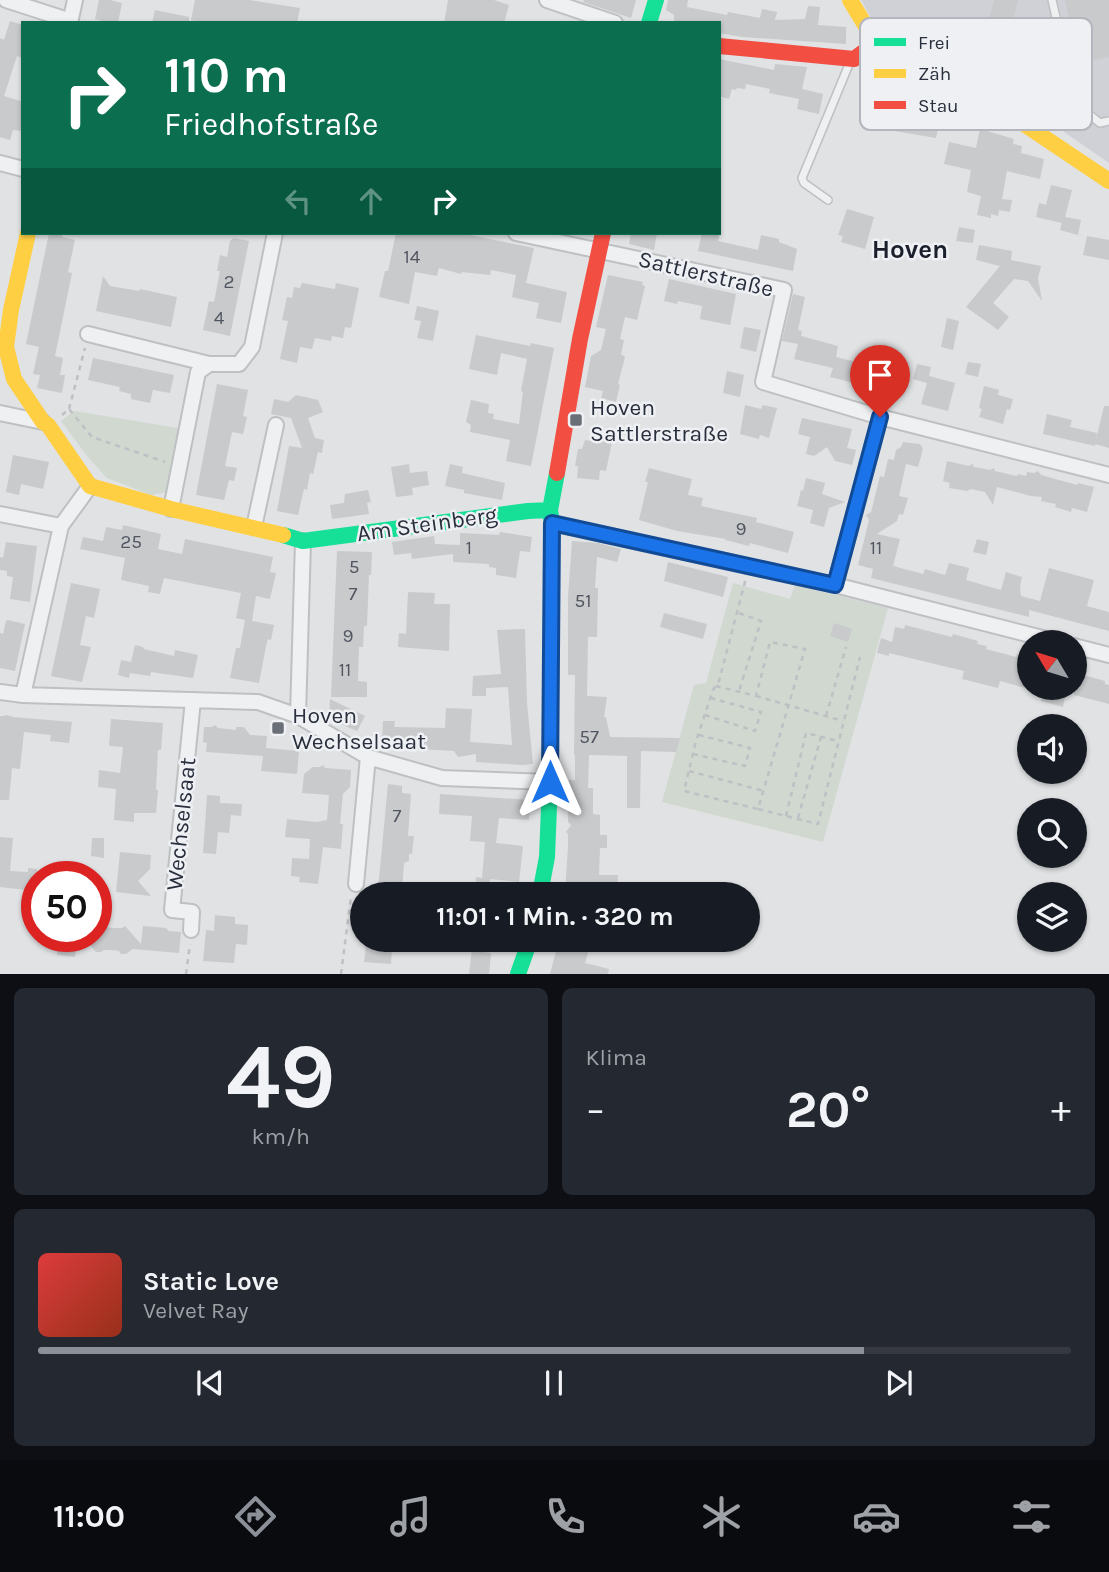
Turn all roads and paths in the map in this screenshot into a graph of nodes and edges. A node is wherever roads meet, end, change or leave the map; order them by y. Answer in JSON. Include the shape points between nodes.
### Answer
{"nodes":[{"id":1,"x":6,"y":0,"type":"edge"},
{"id":2,"x":75,"y":0,"type":"edge"},
{"id":3,"x":547,"y":0,"type":"edge"},
{"id":4,"x":656,"y":0,"type":"edge"},
{"id":5,"x":850,"y":0,"type":"edge"},
{"id":6,"x":1052,"y":0,"type":"edge"},
{"id":7,"x":571,"y":4,"type":"edge"},
{"id":8,"x":861,"y":18,"type":"edge"},
{"id":9,"x":1056,"y":18,"type":"edge"},
{"id":10,"x":67,"y":21,"type":"edge"},
{"id":11,"x":70,"y":21,"type":"edge"},
{"id":12,"x":610,"y":21,"type":"edge"},
{"id":13,"x":650,"y":21,"type":"edge"},
{"id":14,"x":721,"y":46,"type":"edge"},
{"id":15,"x":860,"y":55,"type":"edge"},
{"id":16,"x":852,"y":58,"type":"junction"},
{"id":17,"x":1092,"y":117,"type":"edge"},
{"id":18,"x":1109,"y":121,"type":"edge"},
{"id":19,"x":1033,"y":130,"type":"edge"},
{"id":20,"x":0,"y":163,"type":"edge"},
{"id":21,"x":21,"y":168,"type":"edge"},
{"id":22,"x":1109,"y":181,"type":"edge"},
{"id":23,"x":828,"y":200,"type":"dead end"},
{"id":24,"x":28,"y":235,"type":"edge"},
{"id":25,"x":275,"y":235,"type":"edge"},
{"id":26,"x":526,"y":235,"type":"edge"},
{"id":27,"x":603,"y":235,"type":"edge"},
{"id":28,"x":599,"y":250,"type":"junction"},
{"id":29,"x":88,"y":334,"type":"joint"},
{"id":30,"x":209,"y":365,"type":"junction"},
{"id":31,"x":69,"y":409,"type":"junction"},
{"id":32,"x":0,"y":413,"type":"edge"},
{"id":33,"x":880,"y":417,"type":"junction"},
{"id":34,"x":45,"y":424,"type":"junction"},
{"id":35,"x":276,"y":425,"type":"dead end"},
{"id":36,"x":158,"y":461,"type":"dead end"},
{"id":37,"x":1109,"y":475,"type":"edge"},
{"id":38,"x":90,"y":486,"type":"junction"},
{"id":39,"x":171,"y":509,"type":"junction"},
{"id":40,"x":0,"y":514,"type":"edge"},
{"id":41,"x":551,"y":517,"type":"junction"},
{"id":42,"x":61,"y":526,"type":"junction"},
{"id":43,"x":254,"y":527,"type":"junction"},
{"id":44,"x":303,"y":541,"type":"junction"},
{"id":45,"x":750,"y":567,"type":"junction"},
{"id":46,"x":835,"y":585,"type":"junction"},
{"id":47,"x":737,"y":612,"type":"junction"},
{"id":48,"x":1017,"y":632,"type":"edge"},
{"id":49,"x":846,"y":647,"type":"dead end"},
{"id":50,"x":1087,"y":649,"type":"edge"},
{"id":51,"x":1109,"y":655,"type":"edge"},
{"id":52,"x":860,"y":657,"type":"dead end"},
{"id":53,"x":716,"y":686,"type":"junction"},
{"id":54,"x":739,"y":691,"type":"junction"},
{"id":55,"x":0,"y":692,"type":"edge"},
{"id":56,"x":23,"y":695,"type":"junction"},
{"id":57,"x":756,"y":696,"type":"junction"},
{"id":58,"x":710,"y":698,"type":"junction"},
{"id":59,"x":193,"y":700,"type":"junction"},
{"id":60,"x":789,"y":705,"type":"junction"},
{"id":61,"x":705,"y":715,"type":"junction"},
{"id":62,"x":298,"y":716,"type":"junction"},
{"id":63,"x":826,"y":716,"type":"junction"},
{"id":64,"x":843,"y":720,"type":"junction"},
{"id":65,"x":699,"y":734,"type":"junction"},
{"id":66,"x":821,"y":737,"type":"junction"},
{"id":67,"x":838,"y":741,"type":"junction"},
{"id":68,"x":693,"y":754,"type":"junction"},
{"id":69,"x":368,"y":757,"type":"junction"},
{"id":70,"x":689,"y":771,"type":"junction"},
{"id":71,"x":550,"y":782,"type":"junction"},
{"id":72,"x":764,"y":791,"type":"junction"},
{"id":73,"x":758,"y":809,"type":"junction"},
{"id":74,"x":786,"y":816,"type":"junction"},
{"id":75,"x":797,"y":819,"type":"junction"},
{"id":76,"x":356,"y":882,"type":"edge"},
{"id":77,"x":542,"y":882,"type":"edge"},
{"id":78,"x":350,"y":899,"type":"edge"},
{"id":79,"x":191,"y":930,"type":"joint"},
{"id":80,"x":526,"y":952,"type":"edge"},
{"id":81,"x":187,"y":974,"type":"edge"},
{"id":82,"x":341,"y":974,"type":"edge"},
{"id":83,"x":518,"y":974,"type":"edge"}],
"edges":[{"from":1,"to":10,"type":"street"},
{"from":2,"to":11,"type":"street"},
{"from":3,"to":7,"type":"street"},
{"from":4,"to":13,"type":"main road"},
{"from":5,"to":8,"type":"main road"},
{"from":6,"to":9,"type":"lane"},
{"from":7,"to":12,"type":"street"},
{"from":14,"to":16,"type":"main road"},
{"from":15,"to":16,"type":"main road"},
{"from":16,"to":23,"type":"lane","via":[[802,178]]},
{"from":17,"to":18,"type":"lane","via":[[1100,123]]},
{"from":19,"to":22,"type":"main road"},
{"from":20,"to":21,"type":"street"},
{"from":24,"to":34,"type":"main road","via":[[6,347],[14,379]]},
{"from":25,"to":30,"type":"street","via":[[252,347],[239,364]]},
{"from":26,"to":28,"type":"street","name":"Sattlerstraße"},
{"from":27,"to":28,"type":"main road"},
{"from":28,"to":33,"type":"street","name":"Sattlerstraße","via":[[784,290],[763,382]]},
{"from":28,"to":41,"type":"main road"},
{"from":29,"to":30,"type":"street"},
{"from":29,"to":31,"type":"path"},
{"from":30,"to":39,"type":"street","via":[[198,372]]},
{"from":31,"to":34,"type":"path"},
{"from":31,"to":36,"type":"path","via":[[92,437]]},
{"from":32,"to":34,"type":"street"},
{"from":33,"to":37,"type":"street","name":"Sattlerstraße"},
{"from":33,"to":46,"type":"street"},
{"from":34,"to":38,"type":"main road"},
{"from":35,"to":43,"type":"street"},
{"from":38,"to":39,"type":"main road","name":"Am Steinberg"},
{"from":38,"to":42,"type":"street"},
{"from":39,"to":43,"type":"main road","name":"Am Steinberg"},
{"from":40,"to":42,"type":"street"},
{"from":41,"to":44,"type":"main road","name":"Am Steinberg","via":[[528,511]]},
{"from":41,"to":45,"type":"street"},
{"from":41,"to":71,"type":"main road"},
{"from":42,"to":56,"type":"street"},
{"from":43,"to":44,"type":"main road","name":"Am Steinberg"},
{"from":44,"to":62,"type":"street"},
{"from":45,"to":46,"type":"street"},
{"from":45,"to":47,"type":"path"},
{"from":46,"to":48,"type":"street"},
{"from":47,"to":53,"type":"path"},
{"from":47,"to":54,"type":"path","via":[[761,621]]},
{"from":49,"to":63,"type":"path"},
{"from":50,"to":51,"type":"street"},
{"from":52,"to":64,"type":"path"},
{"from":53,"to":54,"type":"path"},
{"from":53,"to":58,"type":"path"},
{"from":54,"to":57,"type":"path"},
{"from":55,"to":56,"type":"street"},
{"from":56,"to":59,"type":"street"},
{"from":57,"to":60,"type":"path"},
{"from":57,"to":60,"type":"path","via":[[770,642],[805,649]]},
{"from":58,"to":61,"type":"path"},
{"from":58,"to":61,"type":"path","via":[[761,712],[755,731]]},
{"from":59,"to":62,"type":"street","via":[[258,702]]},
{"from":59,"to":79,"type":"street","name":"Wechselsaat","via":[[172,910],[192,912]]},
{"from":60,"to":63,"type":"path"},
{"from":60,"to":72,"type":"path"},
{"from":61,"to":65,"type":"path"},
{"from":62,"to":69,"type":"street"},
{"from":63,"to":64,"type":"path"},
{"from":64,"to":67,"type":"path"},
{"from":65,"to":68,"type":"path"},
{"from":65,"to":68,"type":"path","via":[[750,748],[745,766]]},
{"from":66,"to":67,"type":"path"},
{"from":66,"to":74,"type":"path","via":[[806,733]]},
{"from":66,"to":75,"type":"path"},
{"from":67,"to":75,"type":"path","via":[[818,824]]},
{"from":68,"to":70,"type":"path"},
{"from":69,"to":71,"type":"street","via":[[442,778]]},
{"from":69,"to":76,"type":"street"},
{"from":70,"to":72,"type":"path"},
{"from":70,"to":73,"type":"path","via":[[684,791]]},
{"from":71,"to":77,"type":"main road"},
{"from":72,"to":73,"type":"path"},
{"from":73,"to":74,"type":"path"},
{"from":74,"to":75,"type":"path"},
{"from":78,"to":82,"type":"path"},
{"from":79,"to":81,"type":"path"},
{"from":80,"to":83,"type":"main road"}]}
